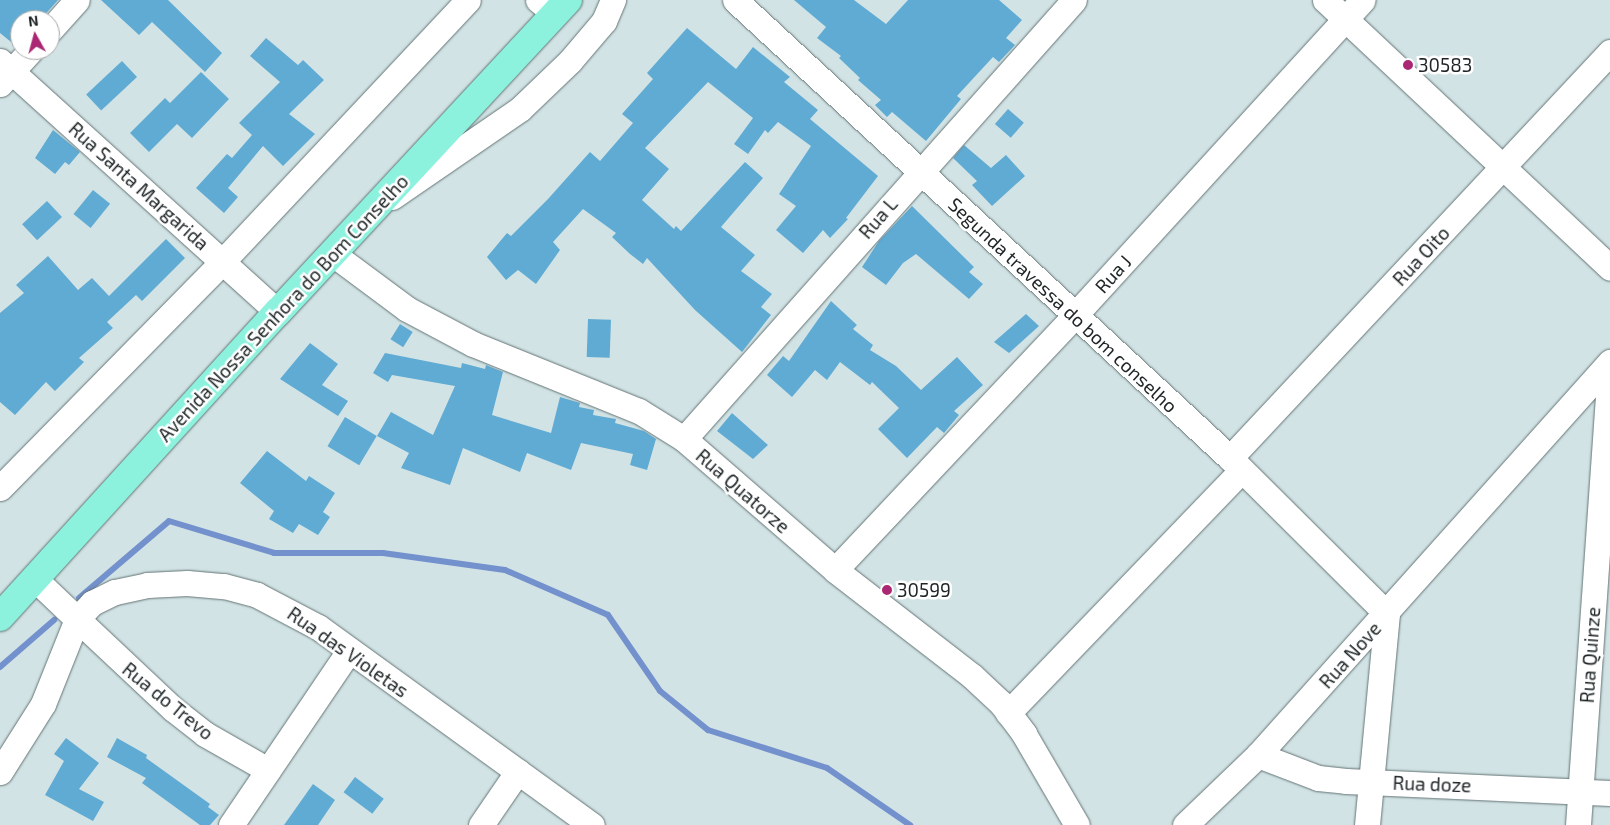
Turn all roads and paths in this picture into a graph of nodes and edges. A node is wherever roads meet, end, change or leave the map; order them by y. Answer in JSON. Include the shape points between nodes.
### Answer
{"nodes":[{"id":1,"x":78,"y":0,"type":"edge"},
{"id":2,"x":468,"y":0,"type":"edge"},
{"id":3,"x":612,"y":0,"type":"edge"},
{"id":4,"x":735,"y":0,"type":"edge"},
{"id":5,"x":1074,"y":0,"type":"edge"},
{"id":6,"x":1325,"y":0,"type":"edge"},
{"id":7,"x":1363,"y":0,"type":"edge"},
{"id":8,"x":554,"y":5,"type":"edge"},
{"id":9,"x":60,"y":19,"type":"edge"},
{"id":10,"x":1345,"y":19,"type":"junction"},
{"id":11,"x":1610,"y":52,"type":"edge"},
{"id":12,"x":19,"y":60,"type":"edge"},
{"id":13,"x":4,"y":72,"type":"edge"},
{"id":14,"x":1504,"y":168,"type":"junction"},
{"id":15,"x":919,"y":171,"type":"junction"},
{"id":16,"x":376,"y":208,"type":"junction"},
{"id":17,"x":333,"y":254,"type":"junction"},
{"id":18,"x":222,"y":262,"type":"junction"},
{"id":19,"x":1610,"y":268,"type":"edge"},
{"id":20,"x":278,"y":312,"type":"junction"},
{"id":21,"x":1074,"y":316,"type":"junction"},
{"id":22,"x":1610,"y":373,"type":"edge"},
{"id":23,"x":684,"y":439,"type":"junction"},
{"id":24,"x":1236,"y":464,"type":"junction"},
{"id":25,"x":0,"y":488,"type":"edge"},
{"id":26,"x":835,"y":570,"type":"junction"},
{"id":27,"x":36,"y":580,"type":"junction"},
{"id":28,"x":3,"y":609,"type":"edge"},
{"id":29,"x":1387,"y":614,"type":"junction"},
{"id":30,"x":77,"y":620,"type":"junction"},
{"id":31,"x":348,"y":652,"type":"junction"},
{"id":32,"x":1008,"y":712,"type":"junction"},
{"id":33,"x":1258,"y":755,"type":"junction"},
{"id":34,"x":268,"y":770,"type":"junction"},
{"id":35,"x":518,"y":771,"type":"junction"},
{"id":36,"x":0,"y":772,"type":"edge"},
{"id":37,"x":1373,"y":781,"type":"junction"},
{"id":38,"x":1581,"y":790,"type":"junction"},
{"id":39,"x":1610,"y":793,"type":"edge"},
{"id":40,"x":231,"y":825,"type":"edge"},
{"id":41,"x":481,"y":825,"type":"edge"},
{"id":42,"x":592,"y":825,"type":"edge"},
{"id":43,"x":1077,"y":825,"type":"edge"},
{"id":44,"x":1185,"y":825,"type":"edge"},
{"id":45,"x":1367,"y":825,"type":"edge"},
{"id":46,"x":1578,"y":825,"type":"edge"}],
"edges":[{"from":1,"to":9,"type":"street"},
{"from":2,"to":18,"type":"street"},
{"from":3,"to":16,"type":"street","via":[[604,21],[570,62],[520,110]]},
{"from":4,"to":15,"type":"street","name":"Segunda travessa do bom conselho"},
{"from":5,"to":15,"type":"street","name":"Rua L"},
{"from":6,"to":10,"type":"street"},
{"from":7,"to":10,"type":"street","name":"Rua J"},
{"from":8,"to":16,"type":"main road","name":"Avenida Nossa Senhora do Bom Conselho"},
{"from":10,"to":14,"type":"street"},
{"from":10,"to":21,"type":"street","name":"Rua J"},
{"from":11,"to":14,"type":"street","name":"Rua Oito"},
{"from":12,"to":13,"type":"street"},
{"from":13,"to":18,"type":"street","name":"Rua Santa Margarida"},
{"from":14,"to":19,"type":"street"},
{"from":14,"to":24,"type":"street","name":"Rua Oito"},
{"from":15,"to":21,"type":"street","name":"Segunda travessa do bom conselho"},
{"from":15,"to":23,"type":"street","name":"Rua L"},
{"from":16,"to":17,"type":"main road","name":"Avenida Nossa Senhora do Bom Conselho"},
{"from":17,"to":20,"type":"main road","name":"Avenida Nossa Senhora do Bom Conselho"},
{"from":17,"to":23,"type":"street","name":"Rua Quatorze","via":[[406,309],[473,344],[639,411]]},
{"from":18,"to":20,"type":"street","name":"Rua Santa Margarida"},
{"from":18,"to":25,"type":"street"},
{"from":20,"to":27,"type":"main road","name":"Avenida Nossa Senhora do Bom Conselho"},
{"from":21,"to":24,"type":"street","name":"Segunda travessa do bom conselho"},
{"from":21,"to":26,"type":"street","name":"Rua J"},
{"from":22,"to":29,"type":"street"},
{"from":22,"to":38,"type":"street","name":"Rua Quinze"},
{"from":23,"to":26,"type":"street","name":"Rua Quatorze"},
{"from":24,"to":29,"type":"street","name":"Segunda travessa do bom conselho"},
{"from":24,"to":32,"type":"street","name":"Rua Oito"},
{"from":26,"to":32,"type":"street","name":"Rua Quatorze","via":[[972,676]]},
{"from":27,"to":28,"type":"main road","name":"Avenida Nossa Senhora do Bom Conselho"},
{"from":27,"to":30,"type":"street","name":"Rua do Trevo"},
{"from":29,"to":33,"type":"street","name":"Rua Nove"},
{"from":29,"to":37,"type":"street","name":"Rua Nove"},
{"from":30,"to":31,"type":"street","name":"Rua das Violetas","via":[[92,603],[115,592],[147,585],[187,583],[224,586],[287,608],[318,627]]},
{"from":30,"to":34,"type":"street","name":"Rua do Trevo","via":[[173,710],[206,734]]},
{"from":30,"to":36,"type":"street","via":[[43,704]]},
{"from":31,"to":34,"type":"street"},
{"from":31,"to":35,"type":"street","name":"Rua das Violetas"},
{"from":32,"to":43,"type":"street","name":"Rua Quatorze"},
{"from":33,"to":37,"type":"street","name":"Rua doze","via":[[1318,778]]},
{"from":33,"to":44,"type":"street","name":"Rua Nove"},
{"from":34,"to":40,"type":"street"},
{"from":35,"to":41,"type":"street"},
{"from":35,"to":42,"type":"street","name":"Rua das Violetas"},
{"from":37,"to":38,"type":"street","name":"Rua doze"},
{"from":37,"to":45,"type":"street","name":"Rua Nove"},
{"from":38,"to":39,"type":"street","name":"Rua doze"},
{"from":38,"to":46,"type":"street","name":"Rua Quinze"}]}
